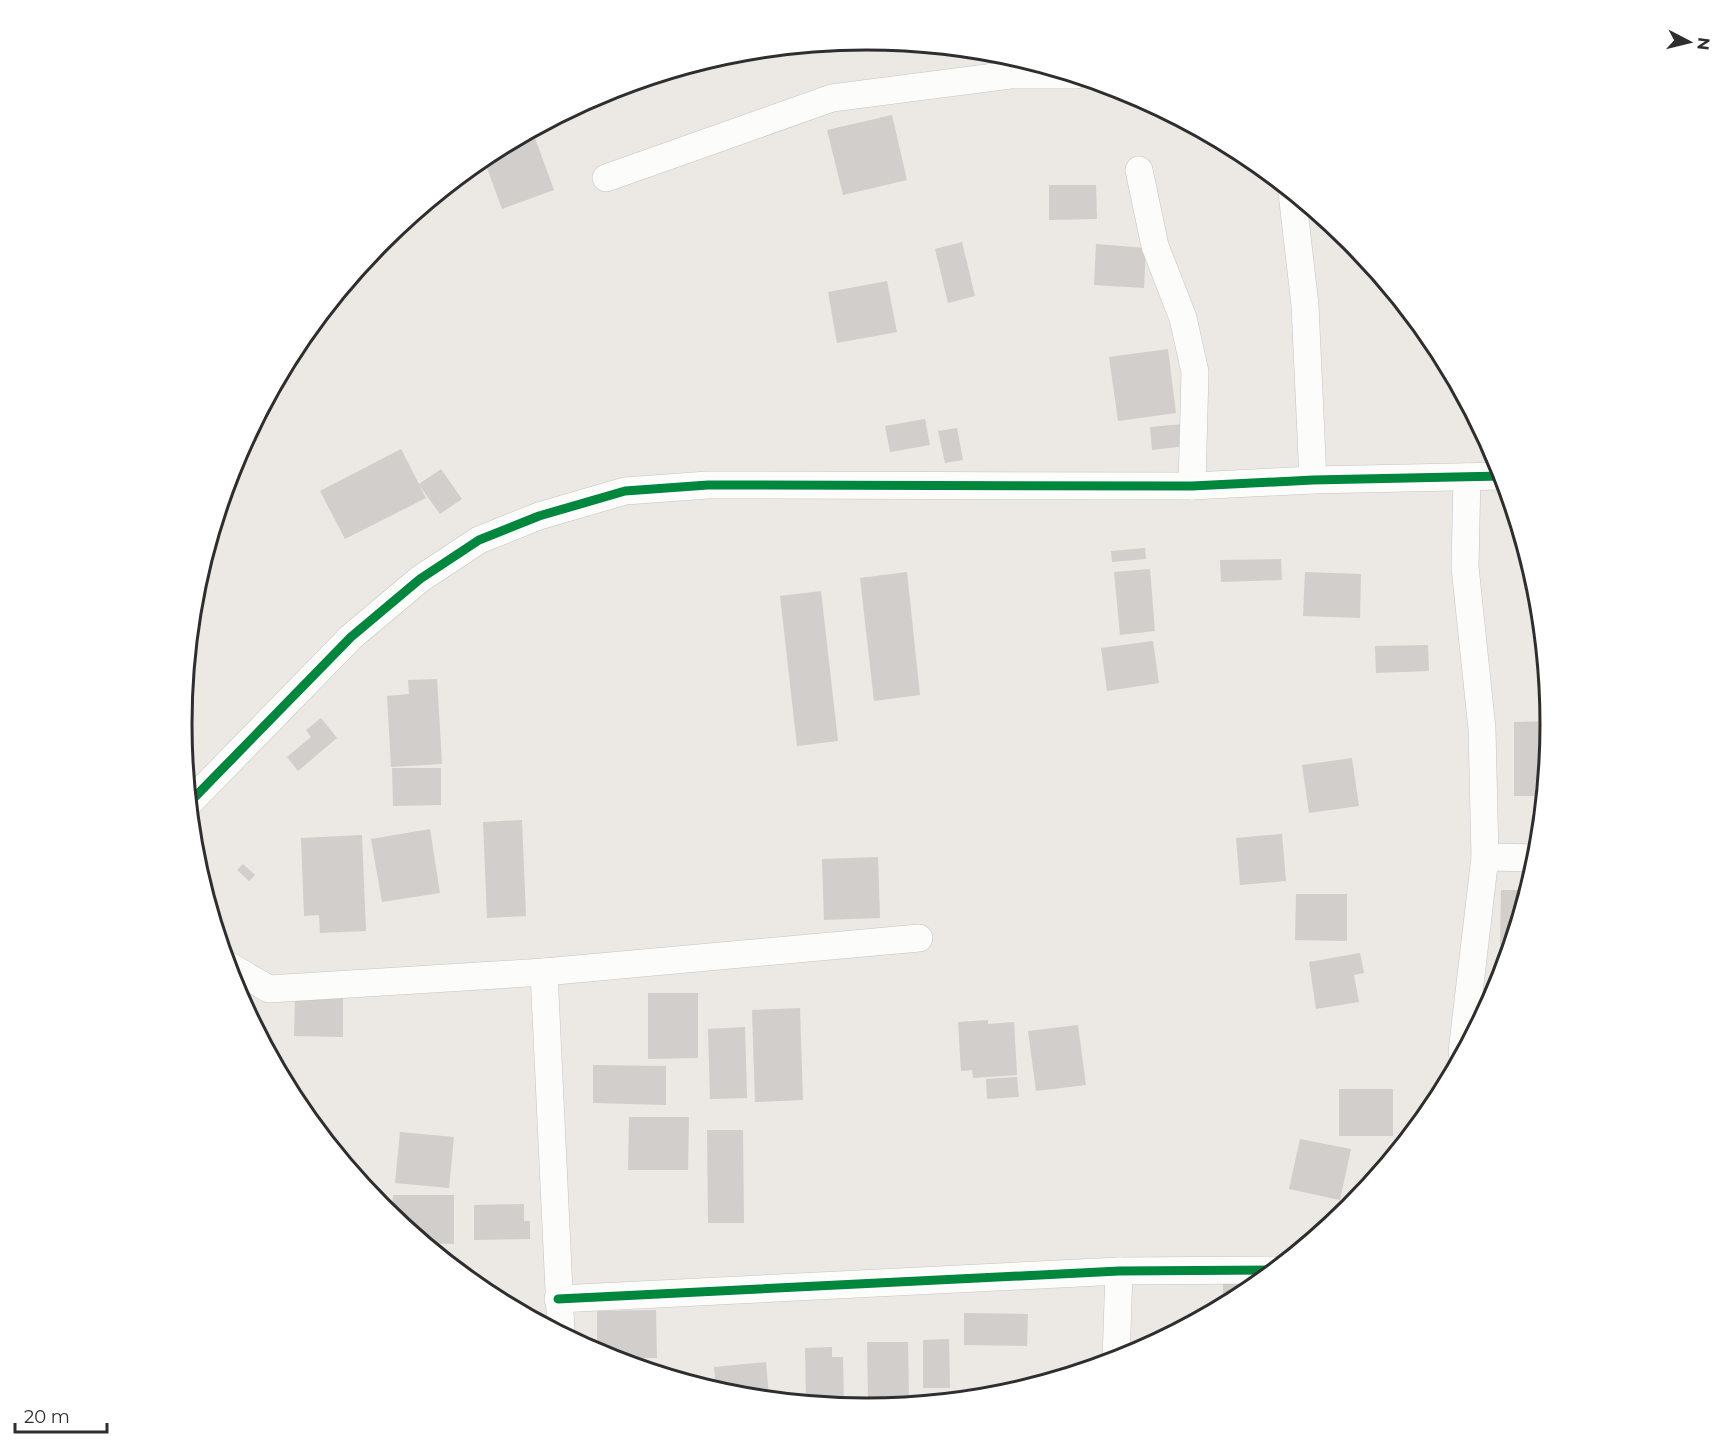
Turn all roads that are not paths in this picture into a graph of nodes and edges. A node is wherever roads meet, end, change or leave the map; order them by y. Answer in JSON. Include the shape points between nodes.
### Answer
{"nodes":[{"id":1,"x":1050,"y":75,"type":"edge"},
{"id":2,"x":1139,"y":170,"type":"dead end"},
{"id":3,"x":606,"y":178,"type":"dead end"},
{"id":4,"x":1293,"y":203,"type":"edge"},
{"id":5,"x":1492,"y":476,"type":"edge"},
{"id":6,"x":1467,"y":477,"type":"junction"},
{"id":7,"x":1313,"y":480,"type":"junction"},
{"id":8,"x":1192,"y":486,"type":"junction"},
{"id":9,"x":196,"y":796,"type":"edge"},
{"id":10,"x":1485,"y":856,"type":"junction"},
{"id":11,"x":1526,"y":858,"type":"edge"},
{"id":12,"x":919,"y":938,"type":"dead end"},
{"id":13,"x":239,"y":972,"type":"edge"},
{"id":14,"x":544,"y":972,"type":"junction"},
{"id":15,"x":1464,"y":1033,"type":"edge"},
{"id":16,"x":1259,"y":1270,"type":"edge"},
{"id":17,"x":1119,"y":1271,"type":"junction"},
{"id":18,"x":558,"y":1299,"type":"junction"},
{"id":19,"x":560,"y":1324,"type":"edge"},
{"id":20,"x":1116,"y":1349,"type":"edge"}],
"edges":[{"from":1,"to":3,"type":"street","via":[[1010,75],[832,98]]},
{"from":2,"to":8,"type":"street","via":[[1155,246],[1183,318],[1195,372]]},
{"from":4,"to":7,"type":"street","via":[[1305,305]]},
{"from":5,"to":6,"type":"street"},
{"from":6,"to":7,"type":"street"},
{"from":6,"to":10,"type":"street","via":[[1465,567],[1482,729]]},
{"from":7,"to":8,"type":"street"},
{"from":8,"to":9,"type":"street","via":[[708,485],[625,491],[540,516],[478,540],[420,579],[351,637]]},
{"from":10,"to":11,"type":"street"},
{"from":10,"to":15,"type":"street"},
{"from":12,"to":14,"type":"street"},
{"from":13,"to":14,"type":"street","via":[[269,989]]},
{"from":14,"to":18,"type":"street"},
{"from":16,"to":17,"type":"street"},
{"from":17,"to":18,"type":"street"},
{"from":17,"to":20,"type":"street"},
{"from":18,"to":19,"type":"street"}]}
